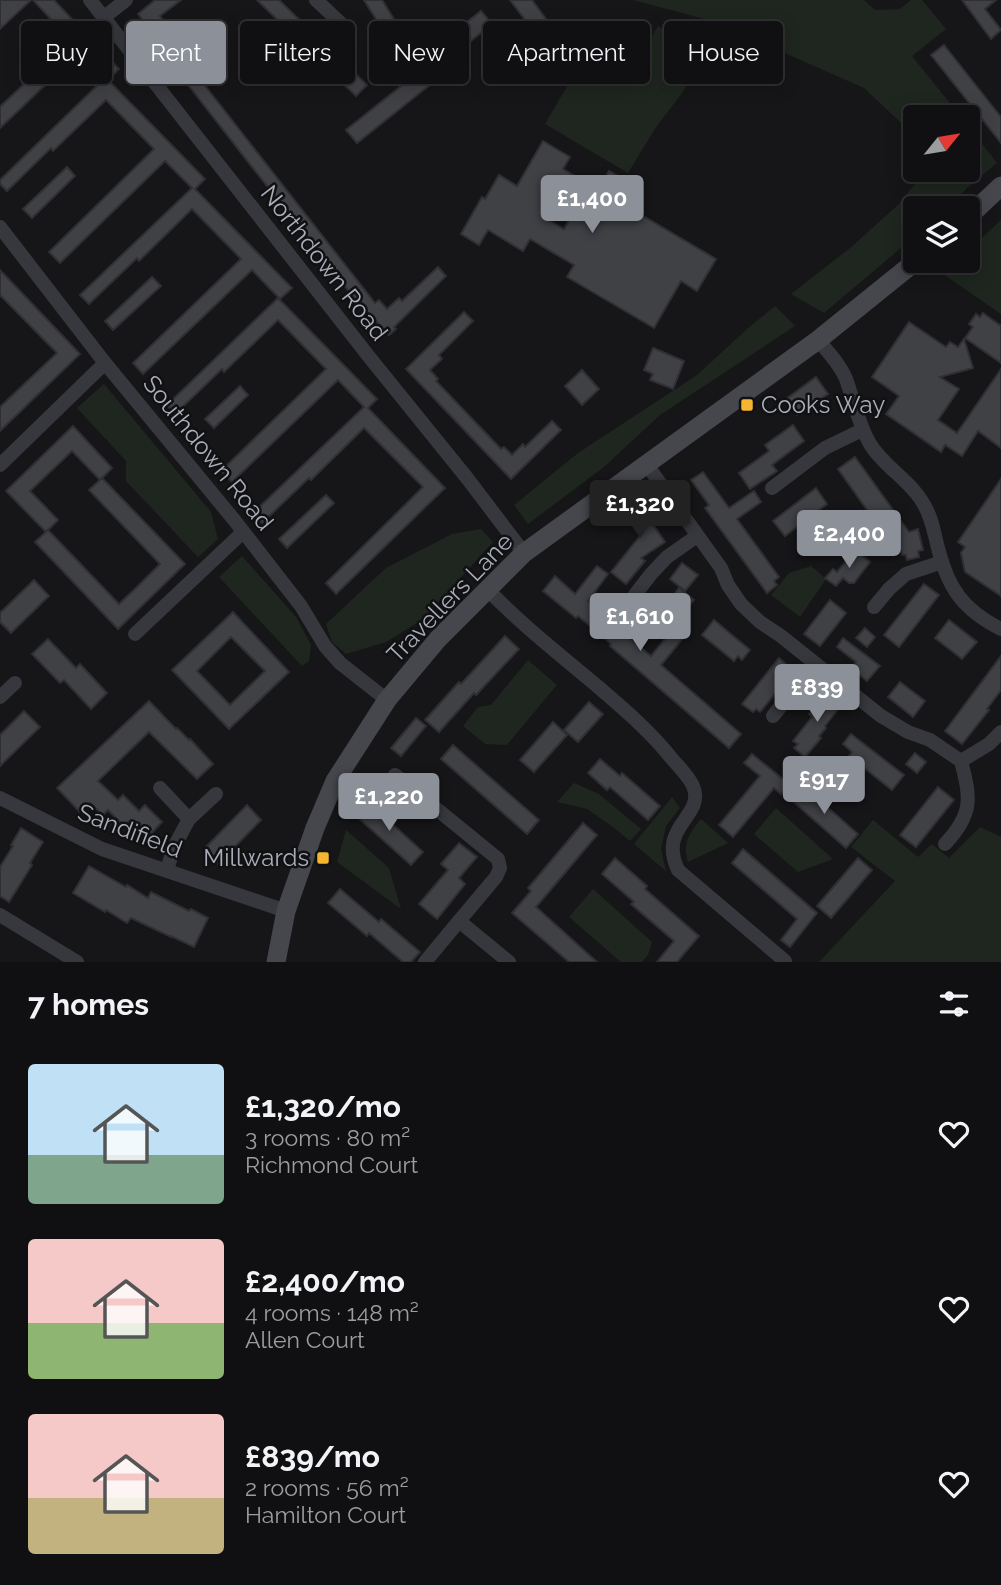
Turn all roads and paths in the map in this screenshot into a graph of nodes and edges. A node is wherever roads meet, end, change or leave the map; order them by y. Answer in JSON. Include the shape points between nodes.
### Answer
{"nodes":[{"id":1,"x":90,"y":0,"type":"edge"},
{"id":2,"x":126,"y":0,"type":"edge"},
{"id":3,"x":316,"y":0,"type":"edge"},
{"id":4,"x":103,"y":18,"type":"junction"},
{"id":5,"x":338,"y":21,"type":"edge"},
{"id":6,"x":1001,"y":186,"type":"edge"},
{"id":7,"x":980,"y":206,"type":"edge"},
{"id":8,"x":0,"y":227,"type":"edge"},
{"id":9,"x":903,"y":271,"type":"edge"},
{"id":10,"x":818,"y":340,"type":"junction"},
{"id":11,"x":105,"y":363,"type":"junction"},
{"id":12,"x":862,"y":429,"type":"junction"},
{"id":13,"x":0,"y":465,"type":"edge"},
{"id":14,"x":647,"y":465,"type":"junction"},
{"id":15,"x":772,"y":488,"type":"dead end"},
{"id":16,"x":243,"y":531,"type":"junction"},
{"id":17,"x":696,"y":536,"type":"junction"},
{"id":18,"x":524,"y":554,"type":"junction"},
{"id":19,"x":942,"y":562,"type":"junction"},
{"id":20,"x":487,"y":589,"type":"junction"},
{"id":21,"x":631,"y":600,"type":"dead end"},
{"id":22,"x":874,"y":607,"type":"dead end"},
{"id":23,"x":1001,"y":629,"type":"edge"},
{"id":24,"x":135,"y":634,"type":"dead end"},
{"id":25,"x":815,"y":664,"type":"junction"},
{"id":26,"x":15,"y":683,"type":"dead end"},
{"id":27,"x":0,"y":697,"type":"edge"},
{"id":28,"x":387,"y":700,"type":"junction"},
{"id":29,"x":773,"y":716,"type":"dead end"},
{"id":30,"x":1001,"y":732,"type":"edge"},
{"id":31,"x":961,"y":761,"type":"junction"},
{"id":32,"x":395,"y":775,"type":"dead end"},
{"id":33,"x":160,"y":788,"type":"dead end"},
{"id":34,"x":216,"y":794,"type":"dead end"},
{"id":35,"x":0,"y":798,"type":"edge"},
{"id":36,"x":189,"y":819,"type":"junction"},
{"id":37,"x":945,"y":844,"type":"dead end"},
{"id":38,"x":167,"y":870,"type":"junction"},
{"id":39,"x":286,"y":911,"type":"junction"},
{"id":40,"x":0,"y":915,"type":"edge"},
{"id":41,"x":459,"y":921,"type":"junction"},
{"id":42,"x":785,"y":961,"type":"edge"},
{"id":43,"x":77,"y":962,"type":"edge"},
{"id":44,"x":276,"y":962,"type":"edge"},
{"id":45,"x":425,"y":962,"type":"edge"},
{"id":46,"x":509,"y":962,"type":"edge"}],
"edges":[{"from":1,"to":4,"type":"street","name":"Northdown Road"},
{"from":2,"to":4,"type":"street"},
{"from":3,"to":5,"type":"street"},
{"from":4,"to":18,"type":"street","name":"Northdown Road"},
{"from":6,"to":7,"type":"street"},
{"from":8,"to":11,"type":"street","name":"Southdown Road"},
{"from":9,"to":10,"type":"street","name":"Travellers Lane"},
{"from":10,"to":12,"type":"street","via":[[846,379]]},
{"from":10,"to":14,"type":"street","name":"Travellers Lane"},
{"from":11,"to":13,"type":"street"},
{"from":11,"to":16,"type":"street","name":"Southdown Road"},
{"from":12,"to":15,"type":"street","via":[[825,448]]},
{"from":12,"to":19,"type":"street","via":[[881,460],[922,501]]},
{"from":14,"to":17,"type":"street"},
{"from":14,"to":18,"type":"street","name":"Travellers Lane"},
{"from":16,"to":24,"type":"street"},
{"from":16,"to":28,"type":"street","name":"Southdown Road","via":[[301,606],[325,646]]},
{"from":17,"to":21,"type":"street","via":[[667,557]]},
{"from":17,"to":25,"type":"street","via":[[741,604]]},
{"from":18,"to":20,"type":"street","name":"Travellers Lane"},
{"from":19,"to":22,"type":"street","via":[[906,574]]},
{"from":19,"to":23,"type":"street","via":[[961,600]]},
{"from":20,"to":28,"type":"street","name":"Travellers Lane"},
{"from":20,"to":42,"type":"street","via":[[666,750],[692,784],[696,798],[673,844],[678,870]]},
{"from":25,"to":29,"type":"street"},
{"from":25,"to":31,"type":"street","via":[[881,716]]},
{"from":26,"to":27,"type":"street"},
{"from":28,"to":39,"type":"street","name":"Travellers Lane","via":[[335,782]]},
{"from":30,"to":31,"type":"street"},
{"from":31,"to":37,"type":"street","via":[[968,803],[958,831]]},
{"from":32,"to":41,"type":"street","via":[[498,859],[496,877]]},
{"from":33,"to":36,"type":"street"},
{"from":34,"to":36,"type":"street"},
{"from":35,"to":38,"type":"street","name":"Sandifield","via":[[102,849]]},
{"from":36,"to":38,"type":"street"},
{"from":38,"to":39,"type":"street","name":"Sandifield"},
{"from":39,"to":44,"type":"street","name":"Travellers Lane"},
{"from":40,"to":43,"type":"street"},
{"from":41,"to":45,"type":"street"},
{"from":41,"to":46,"type":"street"}]}
